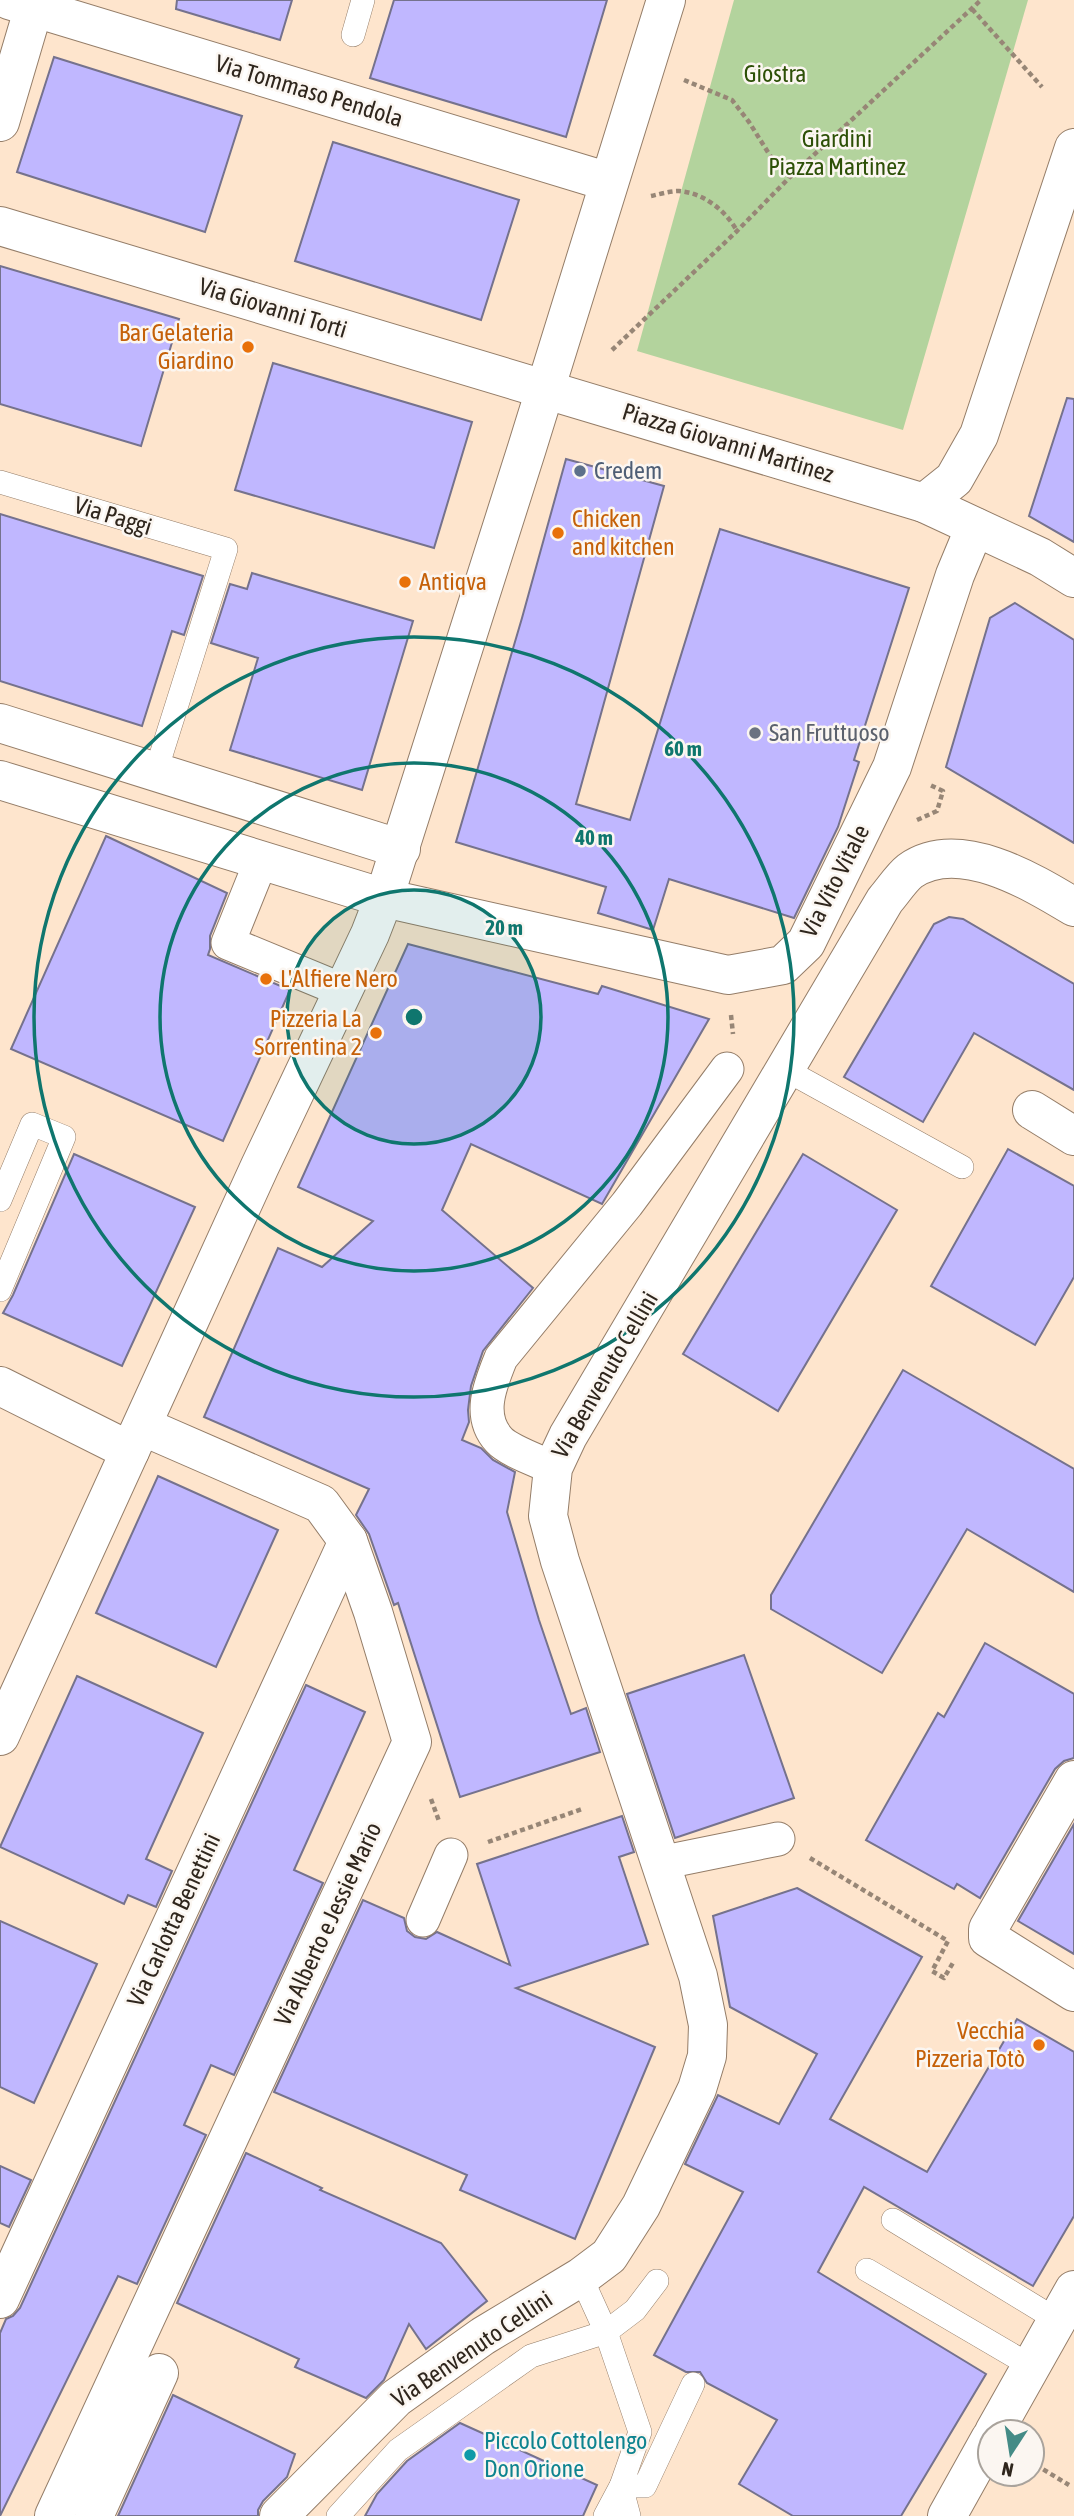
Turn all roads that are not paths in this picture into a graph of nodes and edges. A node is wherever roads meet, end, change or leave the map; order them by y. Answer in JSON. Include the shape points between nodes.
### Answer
{"nodes":[{"id":1,"x":363,"y":0,"type":"edge"},
{"id":2,"x":666,"y":0,"type":"edge"},
{"id":3,"x":26,"y":2,"type":"edge"},
{"id":4,"x":353,"y":35,"type":"dead end"},
{"id":5,"x":0,"y":122,"type":"edge"},
{"id":6,"x":1074,"y":148,"type":"edge"},
{"id":7,"x":609,"y":182,"type":"junction"},
{"id":8,"x":0,"y":226,"type":"edge"},
{"id":9,"x":546,"y":388,"type":"junction"},
{"id":10,"x":0,"y":482,"type":"edge"},
{"id":11,"x":924,"y":503,"type":"junction"},
{"id":12,"x":975,"y":527,"type":"junction"},
{"id":13,"x":1074,"y":578,"type":"edge"},
{"id":14,"x":0,"y":723,"type":"edge"},
{"id":15,"x":156,"y":771,"type":"junction"},
{"id":16,"x":0,"y":780,"type":"edge"},
{"id":17,"x":401,"y":849,"type":"junction"},
{"id":18,"x":261,"y":861,"type":"junction"},
{"id":19,"x":384,"y":898,"type":"junction"},
{"id":20,"x":1074,"y":907,"type":"edge"},
{"id":21,"x":342,"y":990,"type":"junction"},
{"id":22,"x":727,"y":1069,"type":"road end"},
{"id":23,"x":786,"y":1070,"type":"junction"},
{"id":24,"x":1032,"y":1110,"type":"dead end"},
{"id":25,"x":1074,"y":1136,"type":"edge"},
{"id":26,"x":962,"y":1167,"type":"dead end"},
{"id":27,"x":0,"y":1199,"type":"edge"},
{"id":28,"x":0,"y":1290,"type":"edge"},
{"id":29,"x":0,"y":1386,"type":"edge"},
{"id":30,"x":136,"y":1439,"type":"junction"},
{"id":31,"x":553,"y":1468,"type":"junction"},
{"id":32,"x":348,"y":1541,"type":"junction"},
{"id":33,"x":0,"y":1736,"type":"edge"},
{"id":34,"x":1074,"y":1780,"type":"edge"},
{"id":35,"x":778,"y":1839,"type":"road end"},
{"id":36,"x":451,"y":1855,"type":"road end"},
{"id":37,"x":660,"y":1863,"type":"junction"},
{"id":38,"x":423,"y":1920,"type":"dead end"},
{"id":39,"x":1074,"y":1992,"type":"edge"},
{"id":40,"x":892,"y":2220,"type":"dead end"},
{"id":41,"x":867,"y":2270,"type":"dead end"},
{"id":42,"x":581,"y":2277,"type":"junction"},
{"id":43,"x":657,"y":2281,"type":"dead end"},
{"id":44,"x":0,"y":2299,"type":"edge"},
{"id":45,"x":1066,"y":2305,"type":"edge"},
{"id":46,"x":606,"y":2332,"type":"junction"},
{"id":47,"x":1031,"y":2366,"type":"junction"},
{"id":48,"x":159,"y":2374,"type":"dead end"},
{"id":49,"x":693,"y":2384,"type":"dead end"},
{"id":50,"x":1002,"y":2418,"type":"edge"},
{"id":51,"x":976,"y":2464,"type":"edge"},
{"id":52,"x":621,"y":2486,"type":"junction"},
{"id":53,"x":54,"y":2516,"type":"edge"},
{"id":54,"x":94,"y":2516,"type":"edge"},
{"id":55,"x":279,"y":2516,"type":"edge"},
{"id":56,"x":338,"y":2516,"type":"edge"},
{"id":57,"x":605,"y":2516,"type":"edge"},
{"id":58,"x":629,"y":2516,"type":"edge"},
{"id":59,"x":947,"y":2516,"type":"edge"}],
"edges":[{"from":1,"to":4,"type":"lane"},
{"from":2,"to":7,"type":"street"},
{"from":3,"to":5,"type":"street"},
{"from":3,"to":7,"type":"street","name":"Via Tommaso Pendola"},
{"from":6,"to":11,"type":"street","via":[[979,435],[954,479]]},
{"from":7,"to":9,"type":"street"},
{"from":8,"to":9,"type":"street","name":"Via Giovanni Torti"},
{"from":9,"to":11,"type":"street","name":"Piazza Giovanni Martinez"},
{"from":9,"to":17,"type":"street"},
{"from":10,"to":15,"type":"lane","name":"Via Paggi","via":[[226,550]]},
{"from":11,"to":12,"type":"street","name":"Piazza Giovanni Martinez"},
{"from":12,"to":13,"type":"street","name":"Piazza Giovanni Martinez"},
{"from":12,"to":19,"type":"street","name":"Via Vito Vitale","via":[[892,767],[806,943],[783,965],[728,975]]},
{"from":14,"to":15,"type":"street"},
{"from":15,"to":17,"type":"street"},
{"from":16,"to":18,"type":"street","name":"Via Vito Vitale"},
{"from":17,"to":19,"type":"street"},
{"from":18,"to":19,"type":"street","name":"Via Vito Vitale"},
{"from":18,"to":21,"type":"street","via":[[228,943]]},
{"from":19,"to":21,"type":"street"},
{"from":20,"to":23,"type":"street","name":"Via Benvenuto Cellini","via":[[974,860],[936,859],[909,872],[885,900]]},
{"from":21,"to":30,"type":"street"},
{"from":22,"to":31,"type":"street","via":[[626,1204],[501,1358],[489,1385],[486,1418],[500,1441]]},
{"from":23,"to":26,"type":"lane"},
{"from":23,"to":31,"type":"street","name":"Via Benvenuto Cellini","via":[[603,1373]]},
{"from":24,"to":25,"type":"street"},
{"from":27,"to":28,"type":"lane","via":[[32,1124],[64,1137]]},
{"from":29,"to":30,"type":"street"},
{"from":30,"to":32,"type":"street","via":[[321,1504]]},
{"from":30,"to":33,"type":"street"},
{"from":31,"to":37,"type":"street","name":"Via Benvenuto Cellini","via":[[548,1516],[559,1561]]},
{"from":32,"to":44,"type":"street","name":"Via Carlotta Benettini"},
{"from":32,"to":53,"type":"street","name":"Via Alberto e Jessie Mario","via":[[411,1742]]},
{"from":34,"to":39,"type":"street","via":[[988,1929],[988,1938]]},
{"from":35,"to":37,"type":"street"},
{"from":36,"to":38,"type":"street"},
{"from":37,"to":42,"type":"street","name":"Via Benvenuto Cellini","via":[[698,1976],[708,2025],[707,2056],[641,2206],[609,2256]]},
{"from":40,"to":45,"type":"lane"},
{"from":41,"to":47,"type":"lane"},
{"from":42,"to":46,"type":"lane","name":"Via Benvenuto Cellini"},
{"from":42,"to":55,"type":"street","name":"Via Benvenuto Cellini","via":[[483,2336],[396,2398]]},
{"from":43,"to":46,"type":"lane","via":[[635,2310]]},
{"from":45,"to":47,"type":"street"},
{"from":46,"to":52,"type":"lane","name":"Via Benvenuto Cellini","via":[[640,2432]]},
{"from":46,"to":56,"type":"lane","via":[[531,2356],[398,2449]]},
{"from":47,"to":50,"type":"street"},
{"from":48,"to":54,"type":"street"},
{"from":49,"to":52,"type":"lane","via":[[645,2486]]},
{"from":51,"to":59,"type":"street"},
{"from":52,"to":57,"type":"lane","name":"Via Benvenuto Cellini"},
{"from":52,"to":58,"type":"lane"}]}
